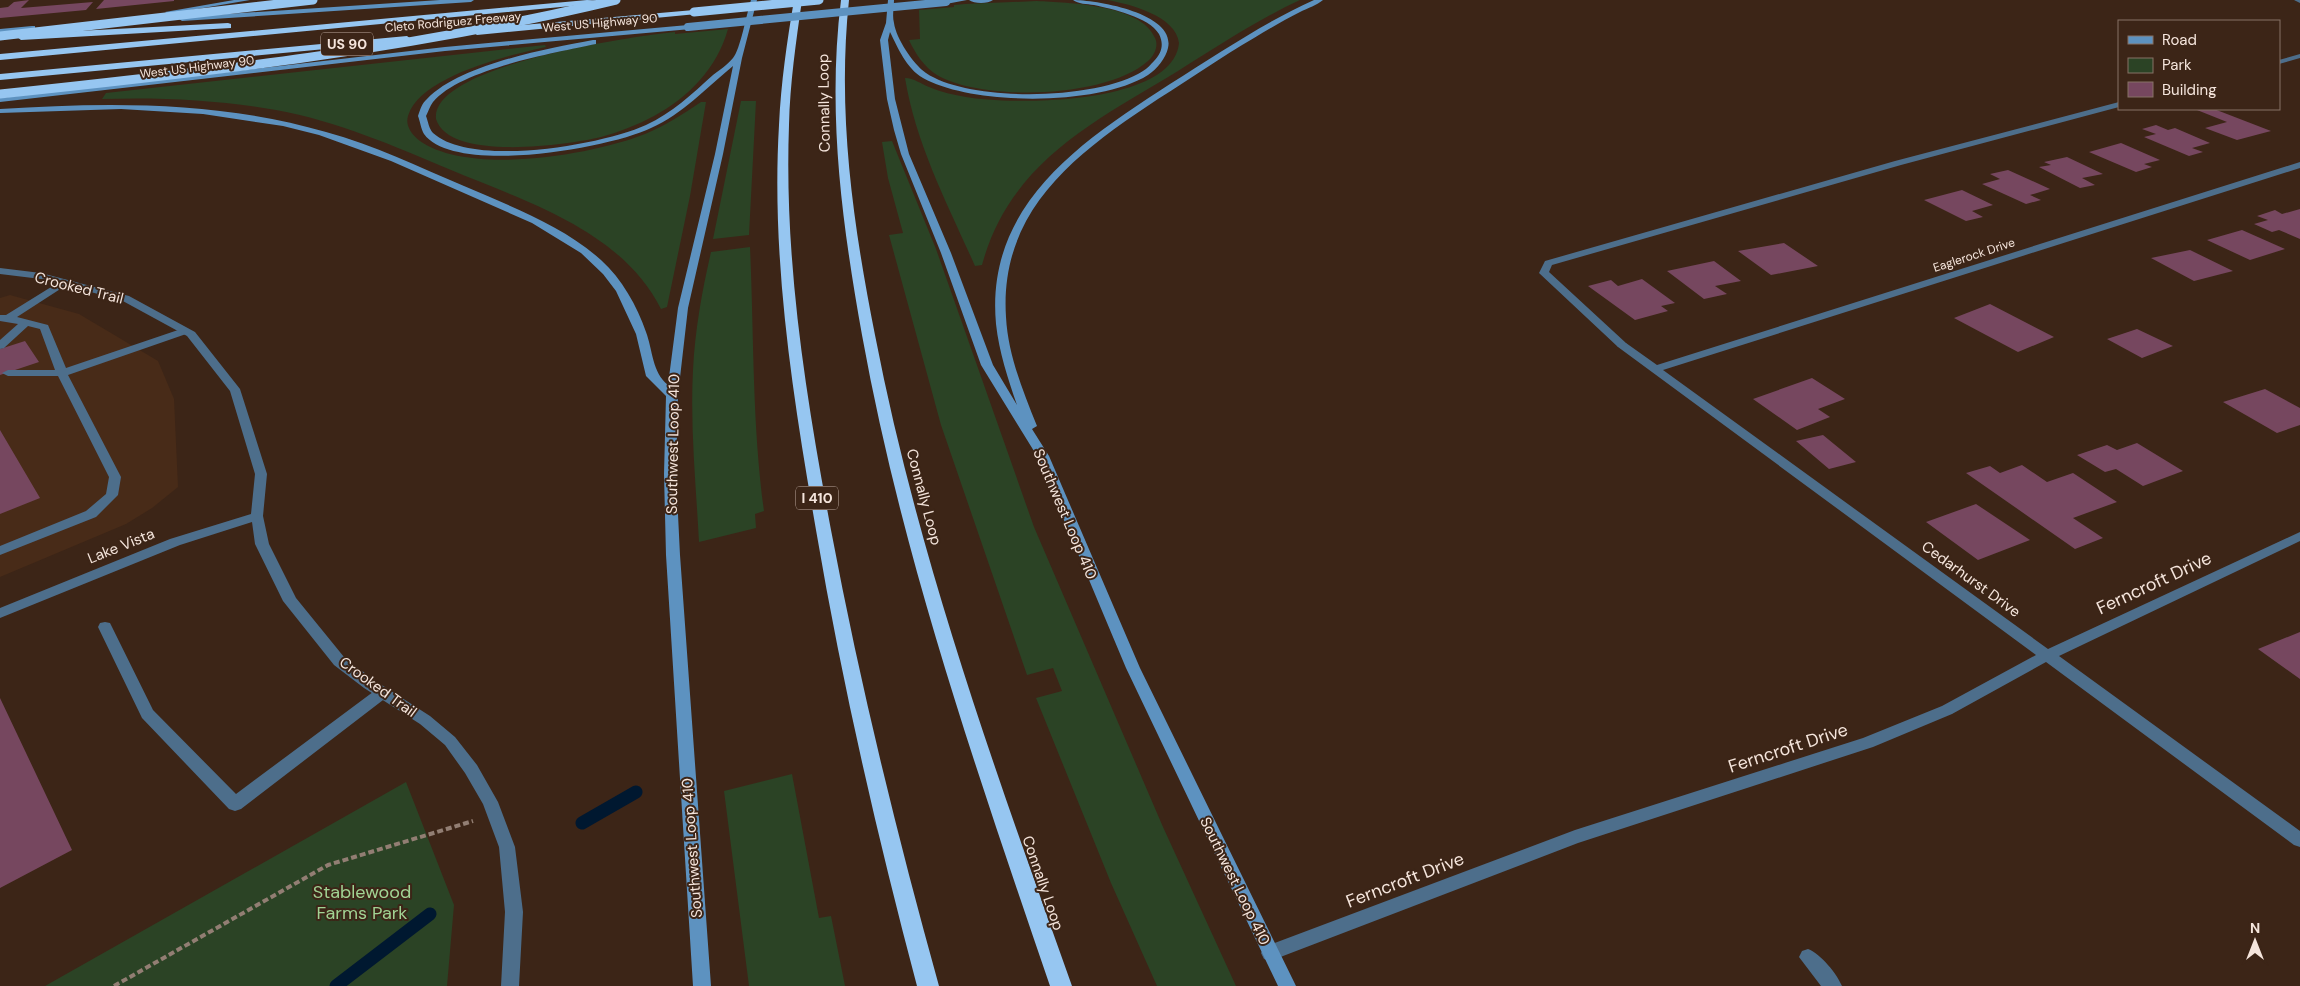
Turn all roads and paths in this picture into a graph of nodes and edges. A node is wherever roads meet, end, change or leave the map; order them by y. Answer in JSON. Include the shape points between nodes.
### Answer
{"nodes":[{"id":1,"x":246,"y":0,"type":"edge"},
{"id":2,"x":313,"y":0,"type":"edge"},
{"id":3,"x":471,"y":0,"type":"edge"},
{"id":4,"x":611,"y":0,"type":"edge"},
{"id":5,"x":616,"y":0,"type":"edge"},
{"id":6,"x":754,"y":0,"type":"edge"},
{"id":7,"x":798,"y":0,"type":"edge"},
{"id":8,"x":819,"y":0,"type":"edge"},
{"id":9,"x":845,"y":0,"type":"edge"},
{"id":10,"x":891,"y":0,"type":"edge"},
{"id":11,"x":964,"y":0,"type":"edge"},
{"id":12,"x":972,"y":0,"type":"edge"},
{"id":13,"x":990,"y":0,"type":"edge"},
{"id":14,"x":1076,"y":0,"type":"edge"},
{"id":15,"x":1320,"y":0,"type":"edge"},
{"id":16,"x":443,"y":16,"type":"junction"},
{"id":17,"x":890,"y":23,"type":"junction"},
{"id":18,"x":49,"y":26,"type":"junction"},
{"id":19,"x":665,"y":29,"type":"junction"},
{"id":20,"x":0,"y":31,"type":"edge"},
{"id":21,"x":0,"y":38,"type":"edge"},
{"id":22,"x":2300,"y":56,"type":"edge"},
{"id":23,"x":0,"y":57,"type":"edge"},
{"id":24,"x":738,"y":58,"type":"junction"},
{"id":25,"x":2280,"y":62,"type":"edge"},
{"id":26,"x":0,"y":77,"type":"edge"},
{"id":27,"x":0,"y":94,"type":"edge"},
{"id":28,"x":0,"y":100,"type":"edge"},
{"id":29,"x":2118,"y":104,"type":"edge"},
{"id":30,"x":0,"y":111,"type":"edge"},
{"id":31,"x":2300,"y":165,"type":"edge"},
{"id":32,"x":0,"y":271,"type":"edge"},
{"id":33,"x":64,"y":282,"type":"junction"},
{"id":34,"x":4,"y":318,"type":"edge"},
{"id":35,"x":26,"y":322,"type":"junction"},
{"id":36,"x":185,"y":331,"type":"junction"},
{"id":37,"x":0,"y":346,"type":"edge"},
{"id":38,"x":1655,"y":368,"type":"junction"},
{"id":39,"x":8,"y":373,"type":"dead end"},
{"id":40,"x":62,"y":373,"type":"junction"},
{"id":41,"x":672,"y":395,"type":"junction"},
{"id":42,"x":1042,"y":456,"type":"junction"},
{"id":43,"x":257,"y":516,"type":"junction"},
{"id":44,"x":2300,"y":536,"type":"edge"},
{"id":45,"x":0,"y":551,"type":"edge"},
{"id":46,"x":0,"y":614,"type":"edge"},
{"id":47,"x":105,"y":627,"type":"dead end"},
{"id":48,"x":2048,"y":655,"type":"junction"},
{"id":49,"x":382,"y":693,"type":"junction"},
{"id":50,"x":495,"y":814,"type":"junction"},
{"id":51,"x":2300,"y":840,"type":"edge"},
{"id":52,"x":1270,"y":953,"type":"junction"},
{"id":53,"x":1808,"y":957,"type":"dead end"},
{"id":54,"x":114,"y":986,"type":"edge"},
{"id":55,"x":510,"y":986,"type":"edge"},
{"id":56,"x":702,"y":986,"type":"edge"},
{"id":57,"x":928,"y":986,"type":"edge"},
{"id":58,"x":1060,"y":986,"type":"edge"},
{"id":59,"x":1287,"y":986,"type":"edge"},
{"id":60,"x":1833,"y":986,"type":"edge"}],
"edges":[{"from":1,"to":18,"type":"main road"},
{"from":2,"to":21,"type":"highway","bridge":true},
{"from":3,"to":18,"type":"main road"},
{"from":4,"to":16,"type":"highway","name":"Cleto Rodriguez Freeway","number":"US 90"},
{"from":5,"to":27,"type":"highway","bridge":true,"via":[[506,26],[353,53]]},
{"from":6,"to":24,"type":"main road","name":"Southwest Loop 410"},
{"from":7,"to":57,"type":"highway","number":"I 410","via":[[786,85],[782,187],[800,391],[840,622]]},
{"from":8,"to":26,"type":"highway","name":"Cleto Rodriguez Freeway","number":"US 90","bridge":true},
{"from":9,"to":58,"type":"highway","name":"Connally Loop","via":[[840,73],[843,172],[872,359],[952,666]]},
{"from":10,"to":17,"type":"main road","name":"Southwest Loop 410"},
{"from":11,"to":19,"type":"main road","name":"West US Highway 90","bridge":true},
{"from":12,"to":13,"type":"main road"},
{"from":14,"to":17,"type":"main road","via":[[1118,8],[1148,20],[1164,37],[1162,56],[1136,77],[1094,91],[1040,97],[987,95],[949,87],[926,77],[909,60]]},
{"from":15,"to":42,"type":"main road","via":[[1273,24],[1096,136],[1056,170],[1027,209],[1004,267],[1001,323],[1011,369]]},
{"from":16,"to":21,"type":"highway"},
{"from":16,"to":23,"type":"highway","name":"Cleto Rodriguez Freeway","number":"US 90"},
{"from":17,"to":42,"type":"main road","name":"Southwest Loop 410","via":[[884,40],[887,75],[905,154],[946,252],[987,365]]},
{"from":18,"to":20,"type":"main road"},
{"from":19,"to":24,"type":"main road","via":[[549,51],[476,73],[433,98],[423,110],[423,122],[436,139],[446,145],[469,150],[522,153],[588,146],[628,134],[672,114]]},
{"from":19,"to":28,"type":"main road","name":"West US Highway 90","via":[[445,49]]},
{"from":22,"to":25,"type":"street"},
{"from":24,"to":41,"type":"main road","name":"Southwest Loop 410","via":[[683,308]]},
{"from":29,"to":38,"type":"street","name":"Cedarhurst Drive","via":[[1548,263],[1544,273],[1622,345]]},
{"from":30,"to":41,"type":"main road","via":[[147,108],[265,120],[344,140],[458,187],[551,230],[574,243],[601,266],[620,289],[634,316],[652,376]]},
{"from":31,"to":38,"type":"street","name":"Eaglerock Drive"},
{"from":32,"to":33,"type":"street","name":"Crooked Trail"},
{"from":33,"to":34,"type":"street"},
{"from":33,"to":36,"type":"street","name":"Crooked Trail","via":[[125,298]]},
{"from":34,"to":35,"type":"street"},
{"from":35,"to":37,"type":"street"},
{"from":35,"to":40,"type":"street","via":[[44,327]]},
{"from":36,"to":40,"type":"street"},
{"from":36,"to":43,"type":"street","name":"Crooked Trail","via":[[191,334],[236,391],[261,474]]},
{"from":38,"to":48,"type":"street","name":"Cedarhurst Drive"},
{"from":39,"to":40,"type":"street"},
{"from":40,"to":45,"type":"street","via":[[115,476],[112,495],[92,514]]},
{"from":41,"to":56,"type":"main road","name":"Southwest Loop 410","via":[[673,555]]},
{"from":42,"to":52,"type":"main road","name":"Southwest Loop 410","via":[[1133,668]]},
{"from":43,"to":46,"type":"street","name":"Lake Vista","via":[[175,542]]},
{"from":43,"to":49,"type":"street","name":"Crooked Trail","via":[[262,544],[290,601],[339,661]]},
{"from":44,"to":48,"type":"street","name":"Ferncroft Drive"},
{"from":47,"to":49,"type":"street","via":[[147,714],[235,804]]},
{"from":48,"to":51,"type":"street","name":"Cedarhurst Drive"},
{"from":48,"to":52,"type":"street","name":"Ferncroft Drive","via":[[1947,710],[1868,743],[1575,837]]},
{"from":49,"to":50,"type":"street","name":"Crooked Trail","via":[[450,740],[471,769]]},
{"from":50,"to":54,"type":"path","via":[[328,866]]},
{"from":50,"to":55,"type":"street","name":"Crooked Trail","via":[[507,847],[514,912]]},
{"from":52,"to":59,"type":"main road","name":"Southwest Loop 410"},
{"from":53,"to":60,"type":"street"}]}
